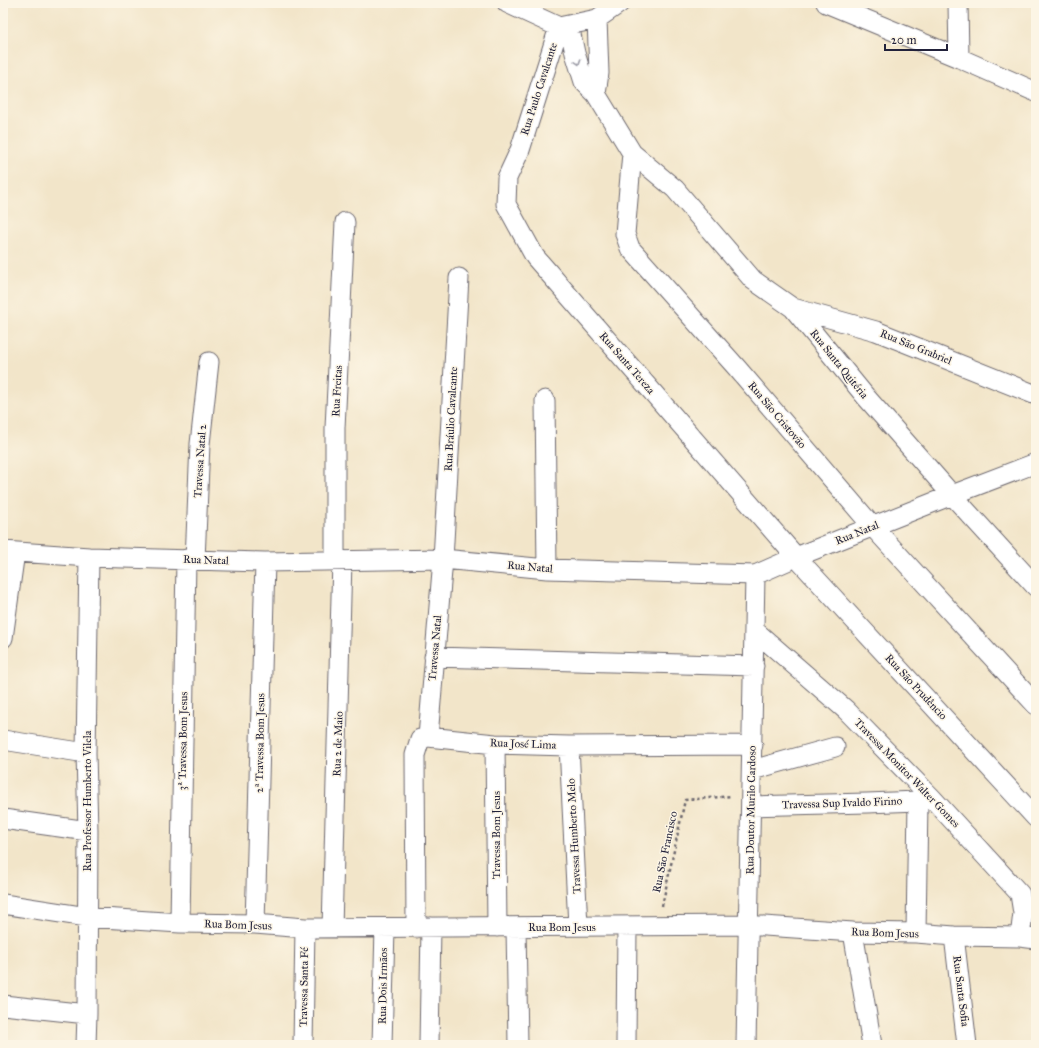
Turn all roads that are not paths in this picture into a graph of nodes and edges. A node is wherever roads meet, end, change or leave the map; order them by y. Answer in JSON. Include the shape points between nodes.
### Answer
{"nodes":[{"id":1,"x":507,"y":3,"type":"edge"},
{"id":2,"x":620,"y":3,"type":"edge"},
{"id":3,"x":958,"y":3,"type":"edge"},
{"id":4,"x":835,"y":5,"type":"edge"},
{"id":5,"x":597,"y":19,"type":"junction"},
{"id":6,"x":564,"y":26,"type":"junction"},
{"id":7,"x":959,"y":58,"type":"junction"},
{"id":8,"x":1036,"y":92,"type":"edge"},
{"id":9,"x":596,"y":94,"type":"junction"},
{"id":10,"x":520,"y":150,"type":"joint"},
{"id":11,"x":632,"y":153,"type":"junction"},
{"id":12,"x":345,"y":222,"type":"dead end"},
{"id":13,"x":459,"y":278,"type":"dead end"},
{"id":14,"x":793,"y":308,"type":"junction"},
{"id":15,"x":209,"y":362,"type":"dead end"},
{"id":16,"x":1036,"y":395,"type":"edge"},
{"id":17,"x":545,"y":400,"type":"dead end"},
{"id":18,"x":1035,"y":464,"type":"edge"},
{"id":19,"x":952,"y":495,"type":"junction"},
{"id":20,"x":873,"y":527,"type":"junction"},
{"id":21,"x":9,"y":551,"type":"edge"},
{"id":22,"x":89,"y":557,"type":"junction"},
{"id":23,"x":796,"y":557,"type":"junction"},
{"id":24,"x":443,"y":559,"type":"junction"},
{"id":25,"x":191,"y":560,"type":"junction"},
{"id":26,"x":339,"y":560,"type":"junction"},
{"id":27,"x":265,"y":562,"type":"junction"},
{"id":28,"x":547,"y":569,"type":"junction"},
{"id":29,"x":755,"y":575,"type":"junction"},
{"id":30,"x":1036,"y":587,"type":"edge"},
{"id":31,"x":754,"y":630,"type":"junction"},
{"id":32,"x":3,"y":638,"type":"edge"},
{"id":33,"x":434,"y":657,"type":"junction"},
{"id":34,"x":754,"y":666,"type":"junction"},
{"id":35,"x":1036,"y":705,"type":"edge"},
{"id":36,"x":428,"y":737,"type":"junction"},
{"id":37,"x":3,"y":740,"type":"edge"},
{"id":38,"x":495,"y":744,"type":"junction"},
{"id":39,"x":753,"y":745,"type":"junction"},
{"id":40,"x":569,"y":746,"type":"junction"},
{"id":41,"x":835,"y":748,"type":"dead end"},
{"id":42,"x":86,"y":753,"type":"junction"},
{"id":43,"x":752,"y":770,"type":"junction"},
{"id":44,"x":925,"y":799,"type":"junction"},
{"id":45,"x":751,"y":800,"type":"junction"},
{"id":46,"x":1036,"y":818,"type":"edge"},
{"id":47,"x":3,"y":819,"type":"edge"},
{"id":48,"x":88,"y":831,"type":"junction"},
{"id":49,"x":3,"y":904,"type":"edge"},
{"id":50,"x":87,"y":916,"type":"junction"},
{"id":51,"x":180,"y":922,"type":"junction"},
{"id":52,"x":255,"y":924,"type":"junction"},
{"id":53,"x":749,"y":925,"type":"junction"},
{"id":54,"x":578,"y":926,"type":"junction"},
{"id":55,"x":627,"y":926,"type":"junction"},
{"id":56,"x":424,"y":927,"type":"junction"},
{"id":57,"x":496,"y":927,"type":"junction"},
{"id":58,"x":516,"y":927,"type":"junction"},
{"id":59,"x":305,"y":928,"type":"junction"},
{"id":60,"x":332,"y":928,"type":"junction"},
{"id":61,"x":385,"y":928,"type":"junction"},
{"id":62,"x":853,"y":932,"type":"junction"},
{"id":63,"x":916,"y":933,"type":"junction"},
{"id":64,"x":954,"y":936,"type":"junction"},
{"id":65,"x":1028,"y":938,"type":"edge"},
{"id":66,"x":3,"y":1005,"type":"edge"},
{"id":67,"x":87,"y":1014,"type":"junction"},
{"id":68,"x":86,"y":1045,"type":"edge"},
{"id":69,"x":303,"y":1045,"type":"edge"},
{"id":70,"x":382,"y":1045,"type":"edge"},
{"id":71,"x":429,"y":1045,"type":"edge"},
{"id":72,"x":518,"y":1045,"type":"edge"},
{"id":73,"x":626,"y":1045,"type":"edge"},
{"id":74,"x":746,"y":1045,"type":"edge"},
{"id":75,"x":872,"y":1045,"type":"edge"},
{"id":76,"x":967,"y":1045,"type":"edge"}],
"edges":[{"from":1,"to":6,"type":"street"},
{"from":2,"to":5,"type":"street"},
{"from":3,"to":7,"type":"street"},
{"from":4,"to":7,"type":"street"},
{"from":5,"to":6,"type":"street"},
{"from":5,"to":9,"type":"street","via":[[599,73]]},
{"from":6,"to":9,"type":"street","one_way":true,"via":[[584,82]]},
{"from":6,"to":10,"type":"street","name":"Rua Paulo Cavalcante"},
{"from":7,"to":8,"type":"street"},
{"from":9,"to":11,"type":"street"},
{"from":10,"to":23,"type":"street","name":"Rua Santa Tereza","via":[[507,178],[506,204],[535,257]]},
{"from":11,"to":14,"type":"street","name":"Rua Santa Quitéria","via":[[675,189],[753,280]]},
{"from":11,"to":20,"type":"street","name":"Rua São Cristovão","via":[[625,234],[630,248]]},
{"from":12,"to":26,"type":"street","name":"Rua Freitas","via":[[335,428]]},
{"from":13,"to":24,"type":"street","name":"Rua Bráulio Cavalcante"},
{"from":14,"to":16,"type":"street","name":"Rua São Grabriel","via":[[876,331]]},
{"from":14,"to":19,"type":"street","name":"Rua Santa Quitéria","via":[[866,397]]},
{"from":15,"to":25,"type":"street","name":"Travessa Natal 2"},
{"from":17,"to":28,"type":"street"},
{"from":18,"to":19,"type":"street","name":"Rua Natal"},
{"from":19,"to":20,"type":"street","name":"Rua Natal"},
{"from":19,"to":30,"type":"street","name":"Rua Santa Quitéria"},
{"from":20,"to":23,"type":"street","name":"Rua Natal"},
{"from":20,"to":35,"type":"street","name":"Rua São Cristovão"},
{"from":21,"to":22,"type":"street","name":"Rua Natal"},
{"from":21,"to":32,"type":"street"},
{"from":22,"to":25,"type":"street","name":"Rua Natal"},
{"from":22,"to":42,"type":"street","name":"Rua Professor Humberto Vilela"},
{"from":23,"to":29,"type":"street","name":"Rua Natal"},
{"from":23,"to":46,"type":"street","name":"Rua São Prudêncio"},
{"from":24,"to":26,"type":"street","name":"Rua Natal"},
{"from":24,"to":28,"type":"street","name":"Rua Natal"},
{"from":24,"to":33,"type":"street","name":"Travessa Natal"},
{"from":25,"to":27,"type":"street","name":"Rua Natal"},
{"from":25,"to":51,"type":"street","name":"3ª Travessa Bom Jesus"},
{"from":26,"to":27,"type":"street","name":"Rua Natal"},
{"from":26,"to":60,"type":"street","name":"Rua 2 de Maio"},
{"from":27,"to":52,"type":"street","name":"2ª Travessa Bom Jesus"},
{"from":28,"to":29,"type":"street","name":"Rua Natal"},
{"from":29,"to":31,"type":"street","name":"Rua Doutor Murilo Cardoso"},
{"from":31,"to":34,"type":"street","name":"Rua Doutor Murilo Cardoso"},
{"from":31,"to":44,"type":"street","name":"Travessa Monitor Walter Gomes","via":[[846,710]]},
{"from":33,"to":34,"type":"street"},
{"from":33,"to":36,"type":"street","name":"Travessa Natal"},
{"from":34,"to":39,"type":"street","name":"Rua Doutor Murilo Cardoso"},
{"from":36,"to":38,"type":"street","name":"Rua José Lima"},
{"from":36,"to":56,"type":"street","via":[[420,739],[415,755],[415,864]]},
{"from":37,"to":42,"type":"street"},
{"from":38,"to":40,"type":"street","name":"Rua José Lima"},
{"from":38,"to":57,"type":"street","name":"Travessa Bom Jesus"},
{"from":39,"to":40,"type":"street","name":"Rua José Lima"},
{"from":39,"to":43,"type":"street","name":"Rua Doutor Murilo Cardoso"},
{"from":40,"to":54,"type":"street","name":"Travessa Humberto Melo"},
{"from":41,"to":43,"type":"street"},
{"from":42,"to":48,"type":"street","name":"Rua Professor Humberto Vilela"},
{"from":43,"to":45,"type":"street","name":"Rua Doutor Murilo Cardoso"},
{"from":44,"to":45,"type":"street","name":"Travessa Sup Ivaldo Firino","via":[[867,803]]},
{"from":44,"to":63,"type":"street"},
{"from":44,"to":65,"type":"street","name":"Travessa Monitor Walter Gomes","via":[[1020,894]]},
{"from":45,"to":53,"type":"street","name":"Rua Doutor Murilo Cardoso"},
{"from":47,"to":48,"type":"street"},
{"from":48,"to":50,"type":"street","name":"Rua Professor Humberto Vilela"},
{"from":49,"to":50,"type":"street","name":"Rua Bom Jesus"},
{"from":50,"to":51,"type":"street","name":"Rua Bom Jesus"},
{"from":50,"to":67,"type":"street","name":"Rua Professor Humberto Vilela"},
{"from":51,"to":52,"type":"street","name":"Rua Bom Jesus"},
{"from":52,"to":59,"type":"street","name":"Rua Bom Jesus"},
{"from":53,"to":55,"type":"street","name":"Rua Bom Jesus"},
{"from":53,"to":62,"type":"street","name":"Rua Bom Jesus"},
{"from":53,"to":74,"type":"street","name":"Rua Doutor Murilo Cardoso"},
{"from":54,"to":55,"type":"street","name":"Rua Bom Jesus"},
{"from":54,"to":58,"type":"street","name":"Rua Bom Jesus"},
{"from":55,"to":73,"type":"street"},
{"from":56,"to":57,"type":"street","name":"Rua Bom Jesus"},
{"from":56,"to":61,"type":"street","name":"Rua Bom Jesus"},
{"from":56,"to":71,"type":"street"},
{"from":57,"to":58,"type":"street","name":"Rua Bom Jesus"},
{"from":58,"to":72,"type":"street"},
{"from":59,"to":60,"type":"street","name":"Rua Bom Jesus"},
{"from":59,"to":69,"type":"street","name":"Travessa Santa Fé"},
{"from":60,"to":61,"type":"street","name":"Rua Bom Jesus"},
{"from":61,"to":70,"type":"street","name":"Rua Dois Irmãos"},
{"from":62,"to":63,"type":"street","name":"Rua Bom Jesus"},
{"from":62,"to":75,"type":"street"},
{"from":63,"to":64,"type":"street","name":"Rua Bom Jesus"},
{"from":64,"to":65,"type":"street","name":"Rua Bom Jesus"},
{"from":64,"to":76,"type":"street","name":"Rua Santa Sofia"},
{"from":66,"to":67,"type":"street"},
{"from":67,"to":68,"type":"street","name":"Rua Professor Humberto Vilela"}]}
